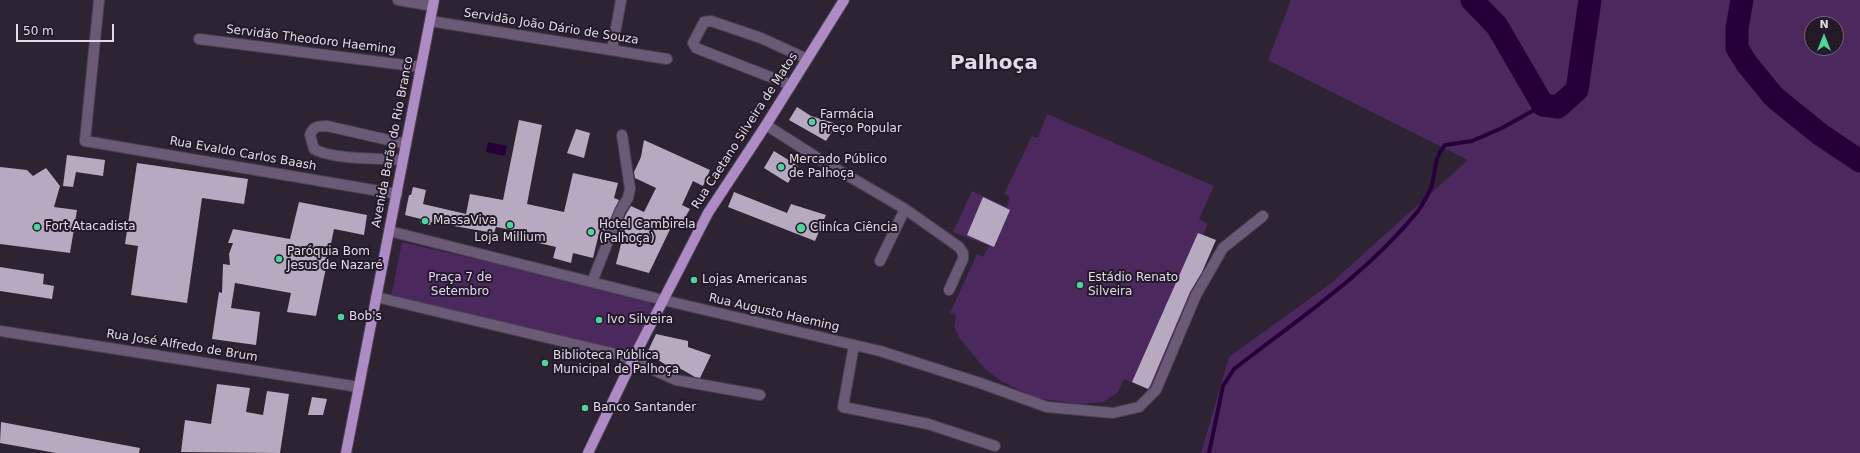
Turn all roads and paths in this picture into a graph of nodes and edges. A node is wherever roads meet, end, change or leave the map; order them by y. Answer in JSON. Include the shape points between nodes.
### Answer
{"nodes":[{"id":1,"x":98,"y":0,"type":"edge"},
{"id":2,"x":398,"y":0,"type":"edge"},
{"id":3,"x":621,"y":0,"type":"edge"},
{"id":4,"x":844,"y":0,"type":"edge"},
{"id":5,"x":433,"y":3,"type":"edge"},
{"id":6,"x":430,"y":21,"type":"junction"},
{"id":7,"x":199,"y":39,"type":"dead end"},
{"id":8,"x":612,"y":50,"type":"junction"},
{"id":9,"x":667,"y":59,"type":"dead end"},
{"id":10,"x":807,"y":59,"type":"junction"},
{"id":11,"x":421,"y":67,"type":"junction"},
{"id":12,"x":791,"y":85,"type":"junction"},
{"id":13,"x":766,"y":125,"type":"junction"},
{"id":14,"x":622,"y":136,"type":"dead end"},
{"id":15,"x":406,"y":144,"type":"junction"},
{"id":16,"x":403,"y":160,"type":"junction"},
{"id":17,"x":397,"y":194,"type":"junction"},
{"id":18,"x":904,"y":209,"type":"junction"},
{"id":19,"x":1263,"y":216,"type":"dead end"},
{"id":20,"x":389,"y":231,"type":"junction"},
{"id":21,"x":880,"y":261,"type":"dead end"},
{"id":22,"x":592,"y":282,"type":"junction"},
{"id":23,"x":949,"y":290,"type":"dead end"},
{"id":24,"x":376,"y":297,"type":"junction"},
{"id":25,"x":663,"y":300,"type":"junction"},
{"id":26,"x":0,"y":331,"type":"edge"},
{"id":27,"x":854,"y":345,"type":"junction"},
{"id":28,"x":632,"y":360,"type":"junction"},
{"id":29,"x":359,"y":388,"type":"junction"},
{"id":30,"x":760,"y":395,"type":"dead end"},
{"id":31,"x":996,"y":446,"type":"dead end"},
{"id":32,"x":590,"y":452,"type":"edge"},
{"id":33,"x":346,"y":453,"type":"edge"}],
"edges":[{"from":1,"to":17,"type":"street","name":"Rua Evaldo Carlos Baash","via":[[85,141]]},
{"from":2,"to":5,"type":"street"},
{"from":3,"to":8,"type":"street"},
{"from":4,"to":10,"type":"main road","name":"Rua Caetano Silveira de Matos"},
{"from":5,"to":6,"type":"main road","name":"Avenida Barão do Rio Branco"},
{"from":6,"to":8,"type":"street","name":"Servidão João Dário de Souza"},
{"from":6,"to":11,"type":"main road","name":"Avenida Barão do Rio Branco"},
{"from":7,"to":11,"type":"street","name":"Servidão Theodoro Haeming"},
{"from":8,"to":9,"type":"street","name":"Servidão João Dário de Souza"},
{"from":10,"to":12,"type":"main road","name":"Rua Caetano Silveira de Matos"},
{"from":10,"to":12,"type":"street","via":[[761,38],[711,21],[704,22],[693,43],[696,48]]},
{"from":11,"to":15,"type":"main road","name":"Avenida Barão do Rio Branco"},
{"from":12,"to":13,"type":"main road","name":"Rua Caetano Silveira de Matos"},
{"from":13,"to":18,"type":"street"},
{"from":13,"to":25,"type":"main road","name":"Rua Caetano Silveira de Matos","via":[[708,213]]},
{"from":14,"to":22,"type":"street","via":[[630,189]]},
{"from":15,"to":16,"type":"main road","name":"Avenida Barão do Rio Branco"},
{"from":15,"to":16,"type":"street","via":[[327,126],[318,126],[310,135],[314,149],[319,152]]},
{"from":16,"to":17,"type":"main road","name":"Avenida Barão do Rio Branco"},
{"from":17,"to":20,"type":"main road","name":"Avenida Barão do Rio Branco"},
{"from":18,"to":21,"type":"street"},
{"from":18,"to":23,"type":"street","via":[[959,247],[963,253],[963,259]]},
{"from":19,"to":27,"type":"street","name":"Rua Augusto Haeming","via":[[1223,248],[1196,295],[1156,390],[1139,407],[1113,413],[1047,407],[980,383]]},
{"from":20,"to":22,"type":"street"},
{"from":20,"to":24,"type":"main road","name":"Avenida Barão do Rio Branco"},
{"from":22,"to":25,"type":"street"},
{"from":24,"to":28,"type":"street"},
{"from":24,"to":29,"type":"main road","name":"Avenida Barão do Rio Branco"},
{"from":25,"to":27,"type":"street","name":"Rua Augusto Haeming"},
{"from":25,"to":28,"type":"main road","name":"Rua Caetano Silveira de Matos"},
{"from":26,"to":29,"type":"street","name":"Rua José Alfredo de Brum"},
{"from":27,"to":31,"type":"street","via":[[843,407],[928,424]]},
{"from":28,"to":30,"type":"street","via":[[676,380]]},
{"from":28,"to":32,"type":"main road","name":"Rua Caetano Silveira de Matos"},
{"from":29,"to":33,"type":"main road","name":"Avenida Barão do Rio Branco"}]}
